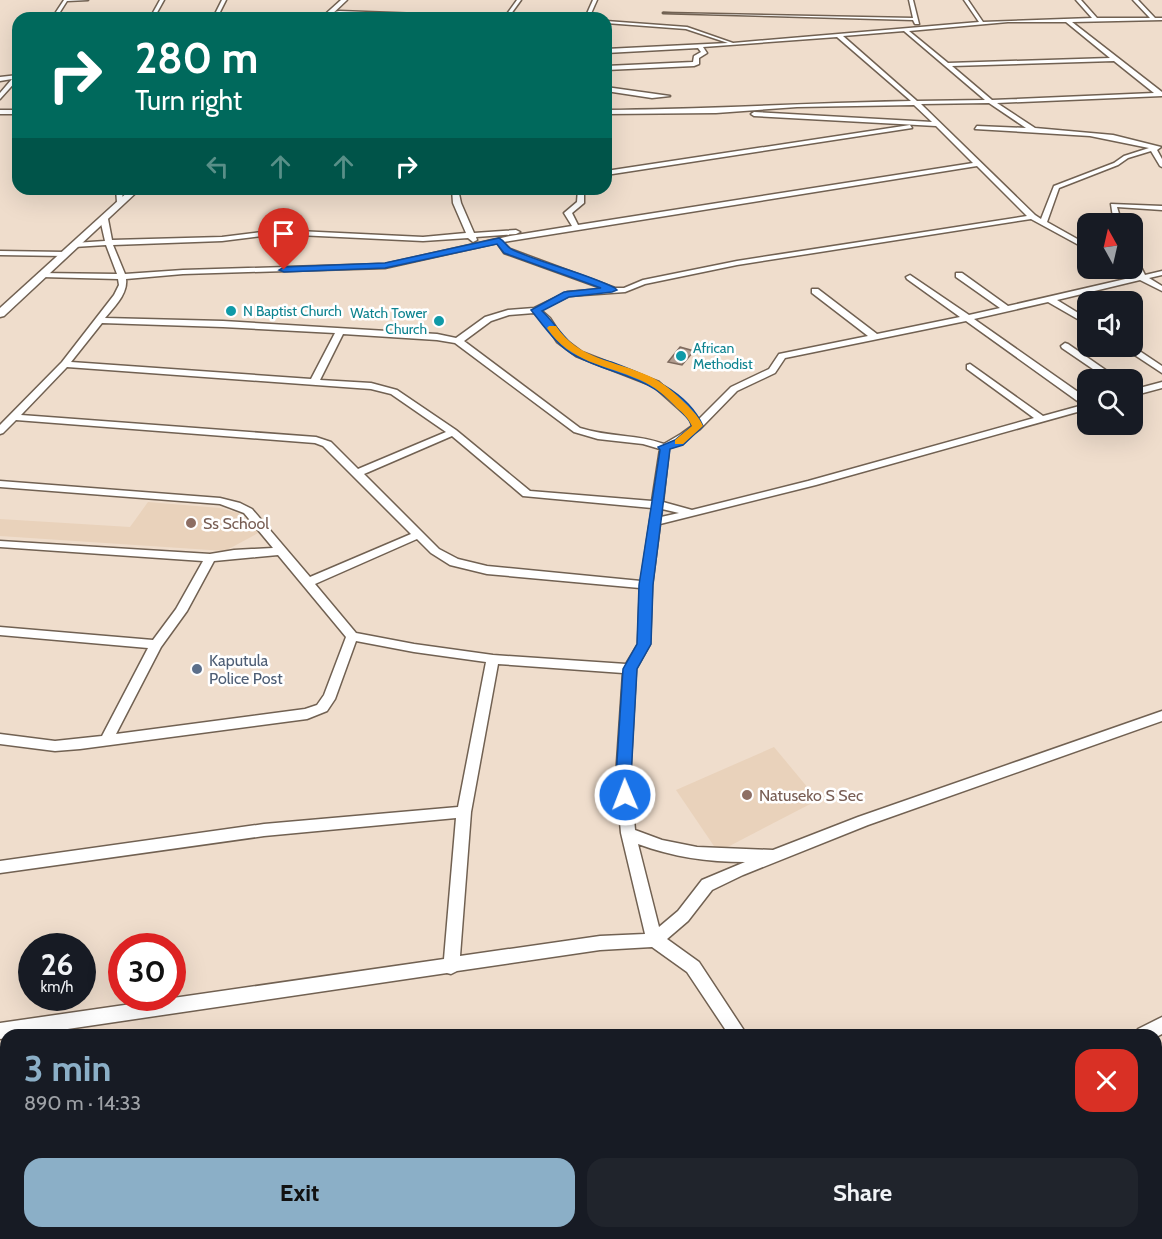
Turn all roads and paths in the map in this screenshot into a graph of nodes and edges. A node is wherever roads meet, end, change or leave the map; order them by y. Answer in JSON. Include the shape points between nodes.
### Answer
{"nodes":[{"id":1,"x":66,"y":0,"type":"edge"},
{"id":2,"x":86,"y":0,"type":"edge"},
{"id":3,"x":344,"y":0,"type":"edge"},
{"id":4,"x":911,"y":0,"type":"edge"},
{"id":5,"x":966,"y":0,"type":"edge"},
{"id":6,"x":1078,"y":0,"type":"edge"},
{"id":7,"x":1135,"y":0,"type":"edge"},
{"id":8,"x":330,"y":12,"type":"edge"},
{"id":9,"x":914,"y":19,"type":"junction"},
{"id":10,"x":1154,"y":19,"type":"junction"},
{"id":11,"x":1162,"y":19,"type":"edge"},
{"id":12,"x":1068,"y":21,"type":"junction"},
{"id":13,"x":1097,"y":21,"type":"junction"},
{"id":14,"x":612,"y":22,"type":"edge"},
{"id":15,"x":982,"y":23,"type":"junction"},
{"id":16,"x":662,"y":25,"type":"junction"},
{"id":17,"x":923,"y":28,"type":"junction"},
{"id":18,"x":904,"y":29,"type":"junction"},
{"id":19,"x":838,"y":35,"type":"junction"},
{"id":20,"x":735,"y":44,"type":"junction"},
{"id":21,"x":700,"y":46,"type":"junction"},
{"id":22,"x":612,"y":51,"type":"edge"},
{"id":23,"x":1116,"y":59,"type":"junction"},
{"id":24,"x":947,"y":65,"type":"junction"},
{"id":25,"x":612,"y":68,"type":"edge"},
{"id":26,"x":12,"y":84,"type":"edge"},
{"id":27,"x":612,"y":90,"type":"edge"},
{"id":28,"x":1160,"y":94,"type":"edge"},
{"id":29,"x":667,"y":96,"type":"dead end"},
{"id":30,"x":0,"y":97,"type":"edge"},
{"id":31,"x":990,"y":101,"type":"junction"},
{"id":32,"x":916,"y":103,"type":"junction"},
{"id":33,"x":708,"y":111,"type":"junction"},
{"id":34,"x":612,"y":112,"type":"edge"},
{"id":35,"x":934,"y":124,"type":"junction"},
{"id":36,"x":977,"y":128,"type":"dead end"},
{"id":37,"x":1034,"y":131,"type":"junction"},
{"id":38,"x":1157,"y":147,"type":"edge"},
{"id":39,"x":977,"y":164,"type":"junction"},
{"id":40,"x":1162,"y":165,"type":"edge"},
{"id":41,"x":612,"y":172,"type":"edge"},
{"id":42,"x":120,"y":195,"type":"edge"},
{"id":43,"x":130,"y":195,"type":"edge"},
{"id":44,"x":456,"y":195,"type":"edge"},
{"id":45,"x":581,"y":195,"type":"edge"},
{"id":46,"x":122,"y":202,"type":"junction"},
{"id":47,"x":1162,"y":208,"type":"edge"},
{"id":48,"x":1115,"y":213,"type":"edge"},
{"id":49,"x":1032,"y":217,"type":"junction"},
{"id":50,"x":104,"y":219,"type":"junction"},
{"id":51,"x":1043,"y":223,"type":"junction"},
{"id":52,"x":577,"y":229,"type":"junction"},
{"id":53,"x":469,"y":234,"type":"junction"},
{"id":54,"x":540,"y":234,"type":"junction"},
{"id":55,"x":499,"y":241,"type":"junction"},
{"id":56,"x":1077,"y":242,"type":"edge"},
{"id":57,"x":109,"y":243,"type":"junction"},
{"id":58,"x":74,"y":246,"type":"junction"},
{"id":59,"x":476,"y":246,"type":"junction"},
{"id":60,"x":0,"y":253,"type":"edge"},
{"id":61,"x":65,"y":254,"type":"junction"},
{"id":62,"x":1162,"y":273,"type":"edge"},
{"id":63,"x":42,"y":275,"type":"junction"},
{"id":64,"x":959,"y":275,"type":"dead end"},
{"id":65,"x":122,"y":277,"type":"junction"},
{"id":66,"x":910,"y":277,"type":"dead end"},
{"id":67,"x":1143,"y":279,"type":"junction"},
{"id":68,"x":1162,"y":289,"type":"edge"},
{"id":69,"x":612,"y":290,"type":"junction"},
{"id":70,"x":815,"y":291,"type":"dead end"},
{"id":71,"x":1050,"y":299,"type":"junction"},
{"id":72,"x":1007,"y":309,"type":"junction"},
{"id":73,"x":536,"y":310,"type":"junction"},
{"id":74,"x":0,"y":314,"type":"edge"},
{"id":75,"x":1077,"y":316,"type":"edge"},
{"id":76,"x":965,"y":318,"type":"junction"},
{"id":77,"x":100,"y":320,"type":"junction"},
{"id":78,"x":340,"y":331,"type":"junction"},
{"id":79,"x":874,"y":336,"type":"junction"},
{"id":80,"x":458,"y":341,"type":"junction"},
{"id":81,"x":1065,"y":346,"type":"dead end"},
{"id":82,"x":1142,"y":357,"type":"edge"},
{"id":83,"x":65,"y":364,"type":"junction"},
{"id":84,"x":970,"y":367,"type":"dead end"},
{"id":85,"x":1100,"y":369,"type":"edge"},
{"id":86,"x":1162,"y":370,"type":"edge"},
{"id":87,"x":314,"y":383,"type":"junction"},
{"id":88,"x":1162,"y":385,"type":"edge"},
{"id":89,"x":1143,"y":390,"type":"edge"},
{"id":90,"x":1077,"y":397,"type":"edge"},
{"id":91,"x":1077,"y":408,"type":"edge"},
{"id":92,"x":12,"y":417,"type":"junction"},
{"id":93,"x":1041,"y":419,"type":"junction"},
{"id":94,"x":698,"y":426,"type":"junction"},
{"id":95,"x":0,"y":431,"type":"edge"},
{"id":96,"x":453,"y":432,"type":"junction"},
{"id":97,"x":664,"y":447,"type":"junction"},
{"id":98,"x":358,"y":473,"type":"junction"},
{"id":99,"x":0,"y":484,"type":"edge"},
{"id":100,"x":657,"y":505,"type":"junction"},
{"id":101,"x":692,"y":513,"type":"junction"},
{"id":102,"x":655,"y":522,"type":"junction"},
{"id":103,"x":417,"y":535,"type":"junction"},
{"id":104,"x":0,"y":544,"type":"edge"},
{"id":105,"x":281,"y":551,"type":"junction"},
{"id":106,"x":210,"y":558,"type":"junction"},
{"id":107,"x":309,"y":582,"type":"junction"},
{"id":108,"x":646,"y":585,"type":"junction"},
{"id":109,"x":0,"y":632,"type":"edge"},
{"id":110,"x":352,"y":636,"type":"junction"},
{"id":111,"x":156,"y":645,"type":"junction"},
{"id":112,"x":493,"y":659,"type":"junction"},
{"id":113,"x":630,"y":669,"type":"junction"},
{"id":114,"x":1162,"y":716,"type":"edge"},
{"id":115,"x":107,"y":739,"type":"junction"},
{"id":116,"x":0,"y":740,"type":"edge"},
{"id":117,"x":465,"y":812,"type":"junction"},
{"id":118,"x":628,"y":833,"type":"junction"},
{"id":119,"x":779,"y":854,"type":"junction"},
{"id":120,"x":0,"y":867,"type":"edge"},
{"id":121,"x":655,"y":940,"type":"junction"},
{"id":122,"x":451,"y":967,"type":"junction"},
{"id":123,"x":14,"y":1029,"type":"edge"},
{"id":124,"x":735,"y":1029,"type":"edge"}],
"edges":[{"from":1,"to":2,"type":"street"},
{"from":3,"to":8,"type":"street"},
{"from":4,"to":9,"type":"street"},
{"from":5,"to":15,"type":"street"},
{"from":6,"to":13,"type":"street"},
{"from":7,"to":10,"type":"street"},
{"from":9,"to":16,"type":"street","via":[[665,9]]},
{"from":9,"to":17,"type":"street"},
{"from":10,"to":11,"type":"street"},
{"from":10,"to":13,"type":"street"},
{"from":12,"to":13,"type":"street"},
{"from":12,"to":15,"type":"street"},
{"from":12,"to":23,"type":"street"},
{"from":14,"to":16,"type":"street"},
{"from":15,"to":17,"type":"street"},
{"from":16,"to":20,"type":"street","via":[[693,29]]},
{"from":17,"to":18,"type":"street"},
{"from":18,"to":19,"type":"street"},
{"from":18,"to":24,"type":"street"},
{"from":19,"to":20,"type":"street"},
{"from":19,"to":32,"type":"street"},
{"from":20,"to":21,"type":"street"},
{"from":21,"to":22,"type":"street"},
{"from":21,"to":25,"type":"street","via":[[704,53],[696,57],[694,64]]},
{"from":23,"to":24,"type":"street"},
{"from":23,"to":28,"type":"street"},
{"from":24,"to":31,"type":"street"},
{"from":26,"to":30,"type":"street"},
{"from":27,"to":29,"type":"street"},
{"from":28,"to":31,"type":"street"},
{"from":31,"to":32,"type":"street"},
{"from":31,"to":37,"type":"street"},
{"from":32,"to":33,"type":"street"},
{"from":32,"to":35,"type":"street"},
{"from":33,"to":34,"type":"street"},
{"from":33,"to":35,"type":"street"},
{"from":35,"to":39,"type":"street"},
{"from":35,"to":41,"type":"street"},
{"from":36,"to":37,"type":"street"},
{"from":37,"to":38,"type":"street","via":[[1111,136]]},
{"from":38,"to":40,"type":"street"},
{"from":38,"to":51,"type":"street","via":[[1056,187]]},
{"from":39,"to":49,"type":"street"},
{"from":39,"to":52,"type":"street"},
{"from":42,"to":46,"type":"street"},
{"from":43,"to":46,"type":"street"},
{"from":44,"to":53,"type":"street"},
{"from":45,"to":52,"type":"street","via":[[580,203],[568,213]]},
{"from":46,"to":50,"type":"street"},
{"from":47,"to":48,"type":"street","via":[[1113,205]]},
{"from":49,"to":51,"type":"street"},
{"from":49,"to":69,"type":"street","via":[[737,263]]},
{"from":50,"to":57,"type":"street"},
{"from":50,"to":58,"type":"street"},
{"from":51,"to":56,"type":"street"},
{"from":52,"to":54,"type":"street"},
{"from":53,"to":54,"type":"street"},
{"from":53,"to":57,"type":"street","via":[[423,239],[277,232],[208,240]]},
{"from":53,"to":59,"type":"street"},
{"from":54,"to":55,"type":"street"},
{"from":55,"to":59,"type":"street"},
{"from":55,"to":69,"type":"street","via":[[507,251]]},
{"from":57,"to":58,"type":"street"},
{"from":57,"to":65,"type":"street"},
{"from":58,"to":61,"type":"street"},
{"from":59,"to":65,"type":"street","via":[[370,267]]},
{"from":60,"to":61,"type":"street"},
{"from":61,"to":63,"type":"street"},
{"from":62,"to":67,"type":"street"},
{"from":63,"to":65,"type":"street"},
{"from":63,"to":74,"type":"street"},
{"from":64,"to":72,"type":"street"},
{"from":65,"to":77,"type":"street","via":[[118,296]]},
{"from":66,"to":76,"type":"street"},
{"from":67,"to":68,"type":"street"},
{"from":67,"to":71,"type":"street"},
{"from":69,"to":73,"type":"street","via":[[567,294]]},
{"from":70,"to":79,"type":"street"},
{"from":71,"to":72,"type":"street"},
{"from":71,"to":75,"type":"street"},
{"from":72,"to":76,"type":"street"},
{"from":73,"to":80,"type":"street","via":[[488,319]]},
{"from":73,"to":94,"type":"street","via":[[560,340],[579,354],[645,378],[667,391]]},
{"from":76,"to":79,"type":"street"},
{"from":76,"to":90,"type":"street"},
{"from":77,"to":78,"type":"street"},
{"from":77,"to":83,"type":"street"},
{"from":78,"to":80,"type":"street"},
{"from":78,"to":87,"type":"street"},
{"from":79,"to":94,"type":"street","via":[[782,356],[773,370],[736,387]]},
{"from":80,"to":97,"type":"street","via":[[577,430],[650,441]]},
{"from":81,"to":85,"type":"street"},
{"from":82,"to":86,"type":"street"},
{"from":83,"to":87,"type":"street"},
{"from":83,"to":92,"type":"street"},
{"from":84,"to":93,"type":"street"},
{"from":87,"to":96,"type":"street","via":[[371,386],[394,392]]},
{"from":88,"to":89,"type":"street"},
{"from":91,"to":93,"type":"street"},
{"from":92,"to":95,"type":"street"},
{"from":92,"to":98,"type":"street","via":[[308,439],[327,444]]},
{"from":93,"to":101,"type":"street"},
{"from":94,"to":97,"type":"street","via":[[679,442]]},
{"from":96,"to":98,"type":"street"},
{"from":96,"to":100,"type":"street","via":[[526,494]]},
{"from":97,"to":100,"type":"street"},
{"from":98,"to":103,"type":"street"},
{"from":99,"to":105,"type":"street","via":[[220,501],[248,511]]},
{"from":100,"to":101,"type":"street"},
{"from":100,"to":102,"type":"street"},
{"from":101,"to":102,"type":"street"},
{"from":102,"to":108,"type":"street"},
{"from":103,"to":107,"type":"street"},
{"from":103,"to":108,"type":"street","via":[[454,562],[487,570]]},
{"from":104,"to":106,"type":"street"},
{"from":105,"to":106,"type":"street"},
{"from":105,"to":107,"type":"street"},
{"from":106,"to":111,"type":"street","via":[[181,611]]},
{"from":107,"to":110,"type":"street"},
{"from":108,"to":113,"type":"street","via":[[644,644]]},
{"from":109,"to":111,"type":"street"},
{"from":110,"to":112,"type":"street"},
{"from":110,"to":115,"type":"street","via":[[322,708],[307,714]]},
{"from":111,"to":115,"type":"street"},
{"from":112,"to":113,"type":"street"},
{"from":112,"to":117,"type":"street"},
{"from":113,"to":118,"type":"street","via":[[623,777]]},
{"from":114,"to":119,"type":"street"},
{"from":115,"to":116,"type":"street","via":[[54,746]]},
{"from":117,"to":120,"type":"street","via":[[264,830]]},
{"from":117,"to":122,"type":"street"},
{"from":118,"to":119,"type":"street","via":[[655,846],[687,853]]},
{"from":118,"to":121,"type":"street"},
{"from":119,"to":121,"type":"street","via":[[707,885],[683,916]]},
{"from":121,"to":122,"type":"street","via":[[600,944]]},
{"from":121,"to":124,"type":"street","via":[[693,967]]},
{"from":122,"to":123,"type":"street"}]}
